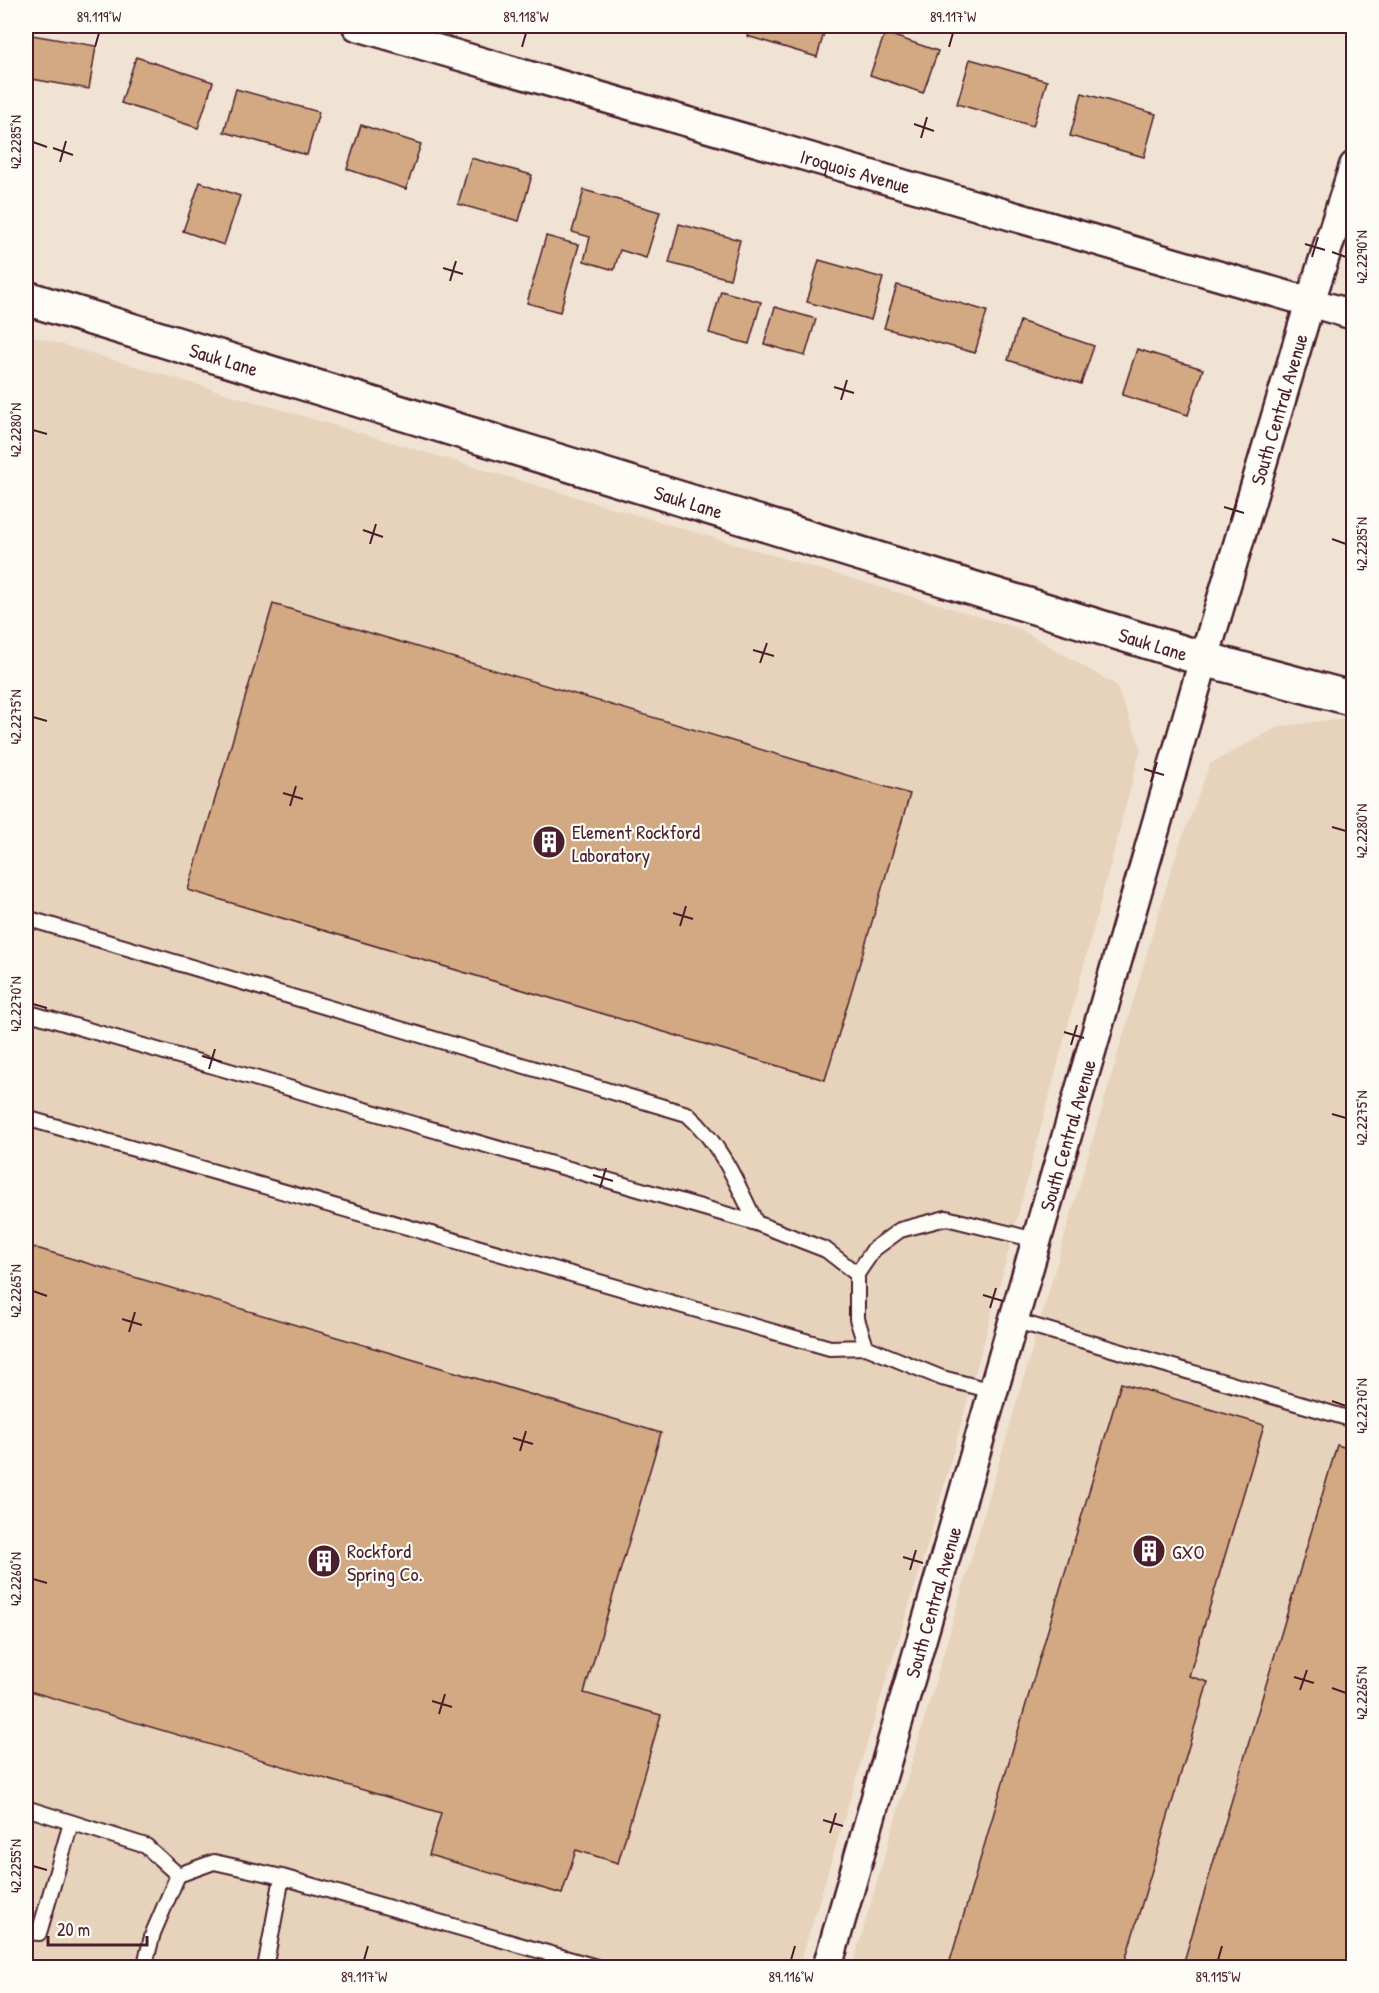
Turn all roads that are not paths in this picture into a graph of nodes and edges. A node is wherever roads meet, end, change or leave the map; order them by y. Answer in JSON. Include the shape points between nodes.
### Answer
{"nodes":[{"id":1,"x":357,"y":26,"type":"edge"},
{"id":2,"x":1353,"y":166,"type":"edge"},
{"id":3,"x":26,"y":298,"type":"edge"},
{"id":4,"x":1310,"y":302,"type":"junction"},
{"id":5,"x":1353,"y":315,"type":"edge"},
{"id":6,"x":1203,"y":659,"type":"junction"},
{"id":7,"x":1353,"y":699,"type":"edge"},
{"id":8,"x":26,"y":918,"type":"edge"},
{"id":9,"x":26,"y":1012,"type":"edge"},
{"id":10,"x":26,"y":1118,"type":"edge"},
{"id":11,"x":756,"y":1223,"type":"junction"},
{"id":12,"x":1036,"y":1240,"type":"junction"},
{"id":13,"x":857,"y":1274,"type":"junction"},
{"id":14,"x":1014,"y":1320,"type":"junction"},
{"id":15,"x":866,"y":1347,"type":"junction"},
{"id":16,"x":993,"y":1391,"type":"junction"},
{"id":17,"x":1353,"y":1419,"type":"edge"},
{"id":18,"x":26,"y":1808,"type":"edge"},
{"id":19,"x":71,"y":1823,"type":"junction"},
{"id":20,"x":178,"y":1875,"type":"junction"},
{"id":21,"x":282,"y":1877,"type":"junction"},
{"id":22,"x":26,"y":1932,"type":"edge"},
{"id":23,"x":144,"y":1968,"type":"edge"},
{"id":24,"x":265,"y":1968,"type":"edge"},
{"id":25,"x":600,"y":1968,"type":"edge"},
{"id":26,"x":827,"y":1968,"type":"edge"}],
"edges":[{"from":1,"to":4,"type":"street","name":"Iroquois Avenue"},
{"from":2,"to":4,"type":"street","name":"South Central Avenue"},
{"from":3,"to":6,"type":"street","name":"Sauk Lane"},
{"from":4,"to":5,"type":"street","name":"Iroquois Avenue"},
{"from":4,"to":6,"type":"street","name":"South Central Avenue"},
{"from":6,"to":7,"type":"street","name":"Sauk Lane"},
{"from":6,"to":12,"type":"street","name":"South Central Avenue"},
{"from":8,"to":11,"type":"lane","via":[[687,1114],[704,1129],[729,1165]]},
{"from":9,"to":11,"type":"lane"},
{"from":10,"to":15,"type":"lane","via":[[830,1348]]},
{"from":11,"to":13,"type":"lane","via":[[826,1250]]},
{"from":12,"to":13,"type":"lane","via":[[946,1218],[900,1230],[874,1249]]},
{"from":12,"to":14,"type":"street","name":"South Central Avenue"},
{"from":13,"to":15,"type":"lane","via":[[857,1319]]},
{"from":14,"to":16,"type":"street","name":"South Central Avenue"},
{"from":14,"to":17,"type":"lane"},
{"from":15,"to":16,"type":"lane","via":[[942,1378]]},
{"from":16,"to":26,"type":"street","name":"South Central Avenue"},
{"from":18,"to":19,"type":"lane"},
{"from":19,"to":20,"type":"lane","via":[[146,1846]]},
{"from":19,"to":22,"type":"lane","via":[[39,1933]]},
{"from":20,"to":21,"type":"lane","via":[[214,1862]]},
{"from":20,"to":23,"type":"lane","via":[[153,1933]]},
{"from":21,"to":24,"type":"lane"},
{"from":21,"to":25,"type":"lane"}]}
